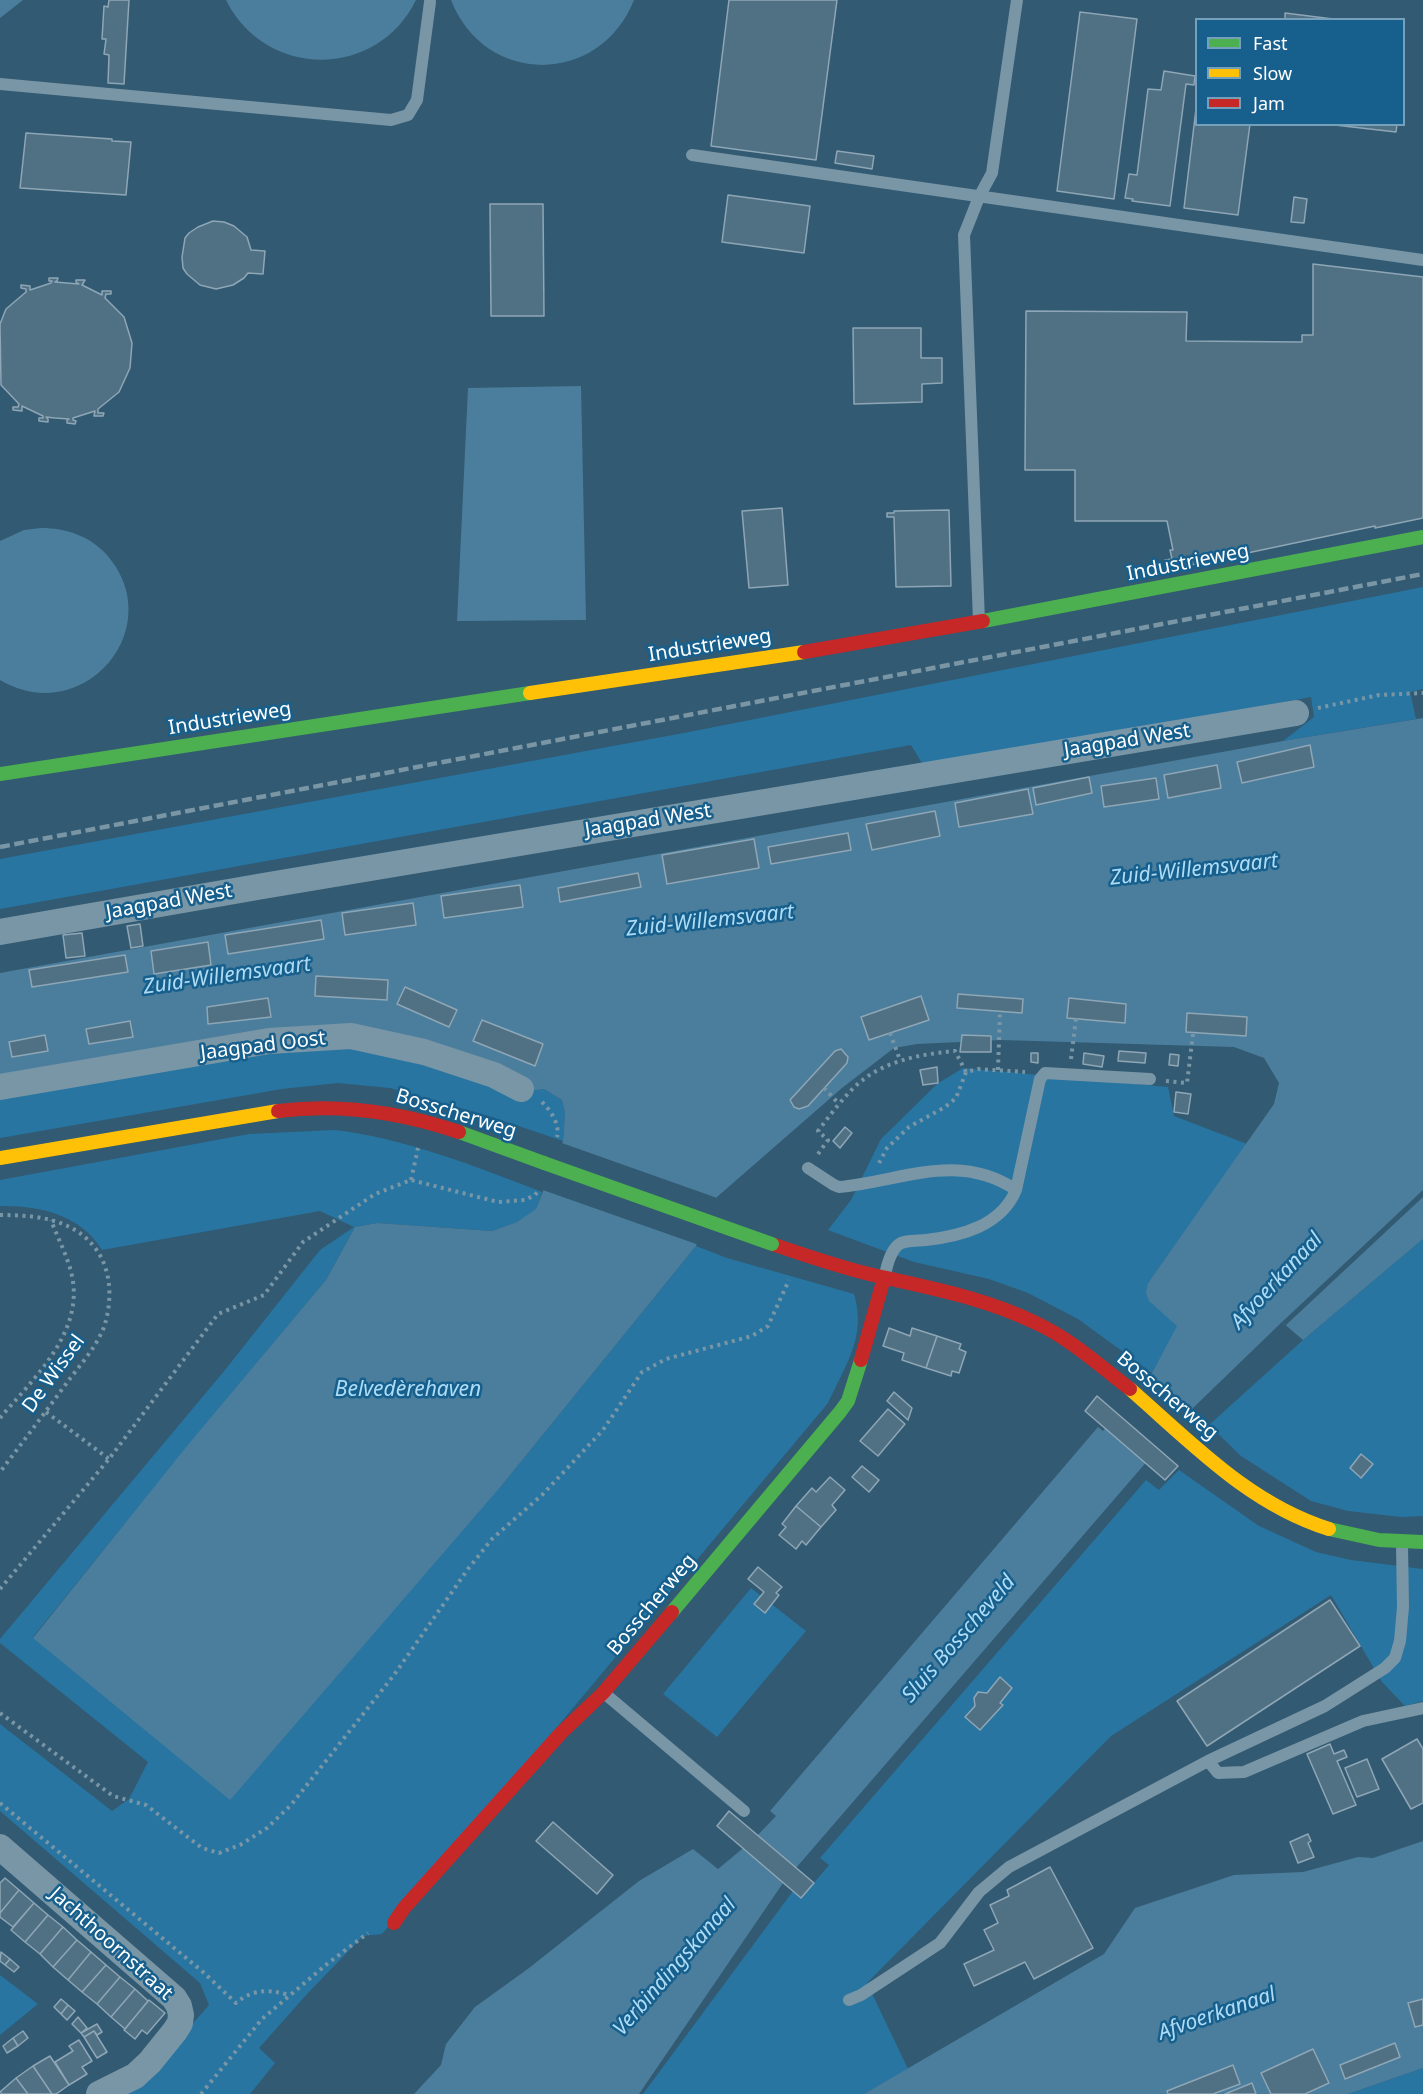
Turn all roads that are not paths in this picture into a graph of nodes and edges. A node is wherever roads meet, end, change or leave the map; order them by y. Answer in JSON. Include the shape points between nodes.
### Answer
{"nodes":[{"id":1,"x":1017,"y":0,"type":"edge"},
{"id":2,"x":430,"y":2,"type":"dead end"},
{"id":3,"x":0,"y":84,"type":"edge"},
{"id":4,"x":692,"y":155,"type":"dead end"},
{"id":5,"x":979,"y":198,"type":"junction"},
{"id":6,"x":1423,"y":260,"type":"edge"},
{"id":7,"x":1423,"y":537,"type":"edge"},
{"id":8,"x":979,"y":622,"type":"junction"},
{"id":9,"x":1296,"y":713,"type":"road end"},
{"id":10,"x":0,"y":774,"type":"edge"},
{"id":11,"x":0,"y":932,"type":"edge"},
{"id":12,"x":1150,"y":1079,"type":"road end"},
{"id":13,"x":0,"y":1087,"type":"edge"},
{"id":14,"x":520,"y":1089,"type":"dead end"},
{"id":15,"x":0,"y":1158,"type":"edge"},
{"id":16,"x":808,"y":1168,"type":"dead end"},
{"id":17,"x":1016,"y":1190,"type":"junction"},
{"id":18,"x":884,"y":1278,"type":"junction"},
{"id":19,"x":1423,"y":1542,"type":"edge"},
{"id":20,"x":1402,"y":1543,"type":"junction"},
{"id":21,"x":603,"y":1692,"type":"junction"},
{"id":22,"x":1423,"y":1708,"type":"edge"},
{"id":23,"x":1208,"y":1761,"type":"junction"},
{"id":24,"x":744,"y":1811,"type":"dead end"},
{"id":25,"x":0,"y":1846,"type":"edge"},
{"id":26,"x":394,"y":1923,"type":"road end"},
{"id":27,"x":849,"y":2000,"type":"dead end"},
{"id":28,"x":99,"y":2094,"type":"edge"}],
"edges":[{"from":1,"to":5,"type":"lane","via":[[992,173]]},
{"from":2,"to":3,"type":"lane","via":[[417,100],[408,115],[391,120]]},
{"from":4,"to":5,"type":"lane"},
{"from":5,"to":6,"type":"lane"},
{"from":5,"to":8,"type":"lane","via":[[964,235]]},
{"from":7,"to":8,"type":"street","name":"Industrieweg"},
{"from":8,"to":10,"type":"street","name":"Industrieweg"},
{"from":9,"to":11,"type":"street","name":"Jaagpad West"},
{"from":12,"to":17,"type":"lane","name":"Bosscherweg","via":[[1045,1073],[1040,1079]]},
{"from":13,"to":14,"type":"street","name":"Jaagpad Oost","via":[[269,1041],[351,1036],[424,1052],[494,1075]]},
{"from":15,"to":18,"type":"street","name":"Bosscherweg","bridge":true,"via":[[241,1116],[335,1108],[371,1110],[464,1134],[772,1244]]},
{"from":16,"to":17,"type":"lane","via":[[839,1187],[951,1169],[993,1177]]},
{"from":17,"to":18,"type":"lane","name":"Bosscherweg","via":[[998,1216],[985,1224],[897,1246]]},
{"from":18,"to":20,"type":"street","name":"Bosscherweg","via":[[961,1294],[1017,1314],[1060,1336],[1243,1485],[1292,1515],[1327,1529]]},
{"from":18,"to":21,"type":"street","name":"Bosscherweg","via":[[854,1385],[844,1406]]},
{"from":19,"to":20,"type":"street","name":"Bosscherweg"},
{"from":20,"to":23,"type":"lane","via":[[1403,1607],[1395,1658],[1324,1706]]},
{"from":21,"to":24,"type":"lane"},
{"from":21,"to":26,"type":"street","name":"Bosscherweg","via":[[553,1742]]},
{"from":22,"to":23,"type":"lane","via":[[1363,1721],[1244,1772],[1218,1773]]},
{"from":23,"to":27,"type":"lane","via":[[1009,1867],[979,1892],[940,1943]]},
{"from":25,"to":28,"type":"street","name":"Jachthoornstraat","via":[[179,2006],[180,2023],[150,2062],[135,2076]]}]}
